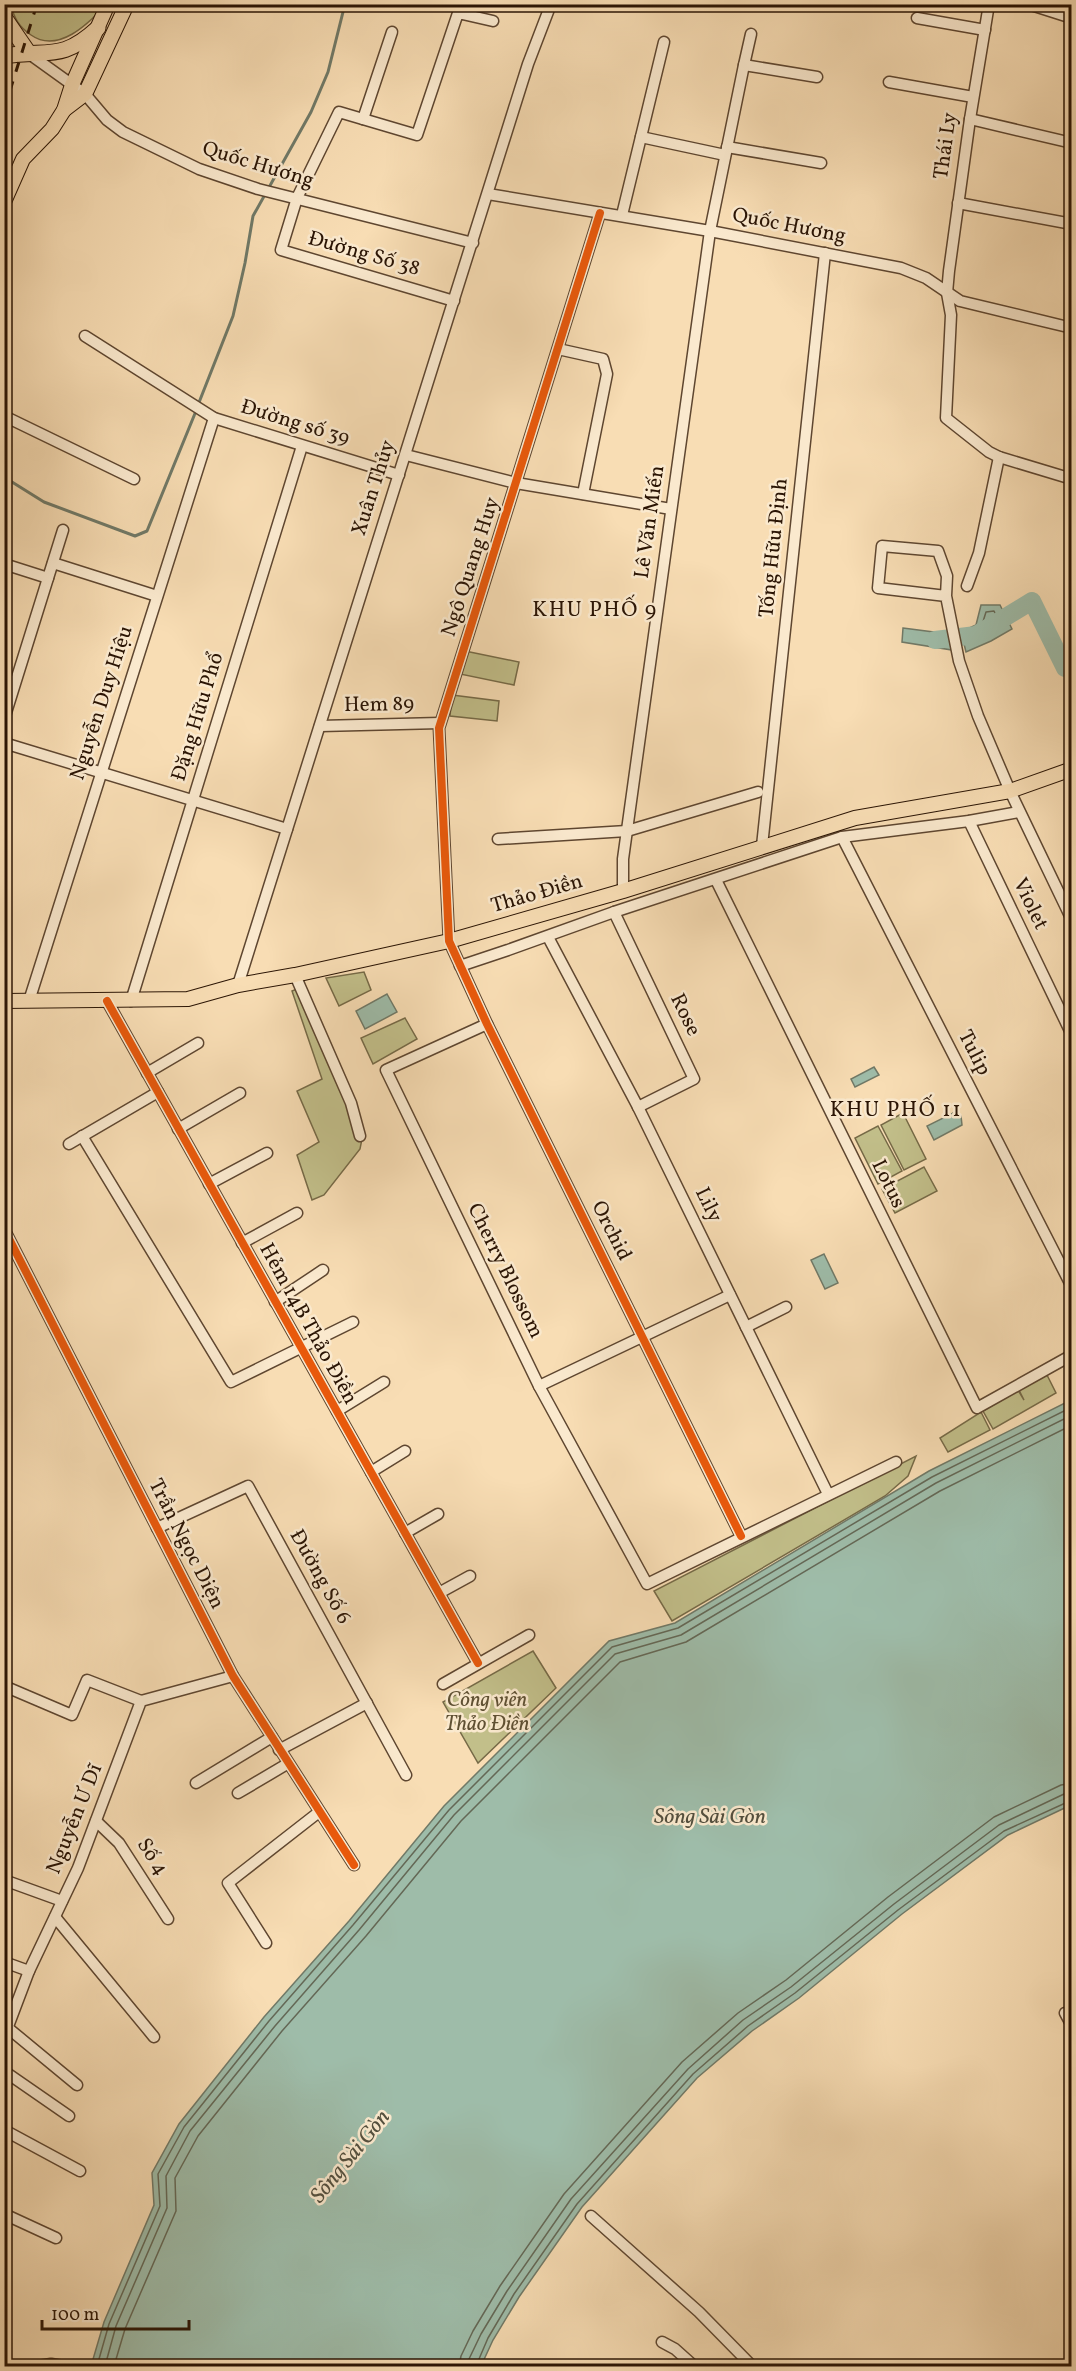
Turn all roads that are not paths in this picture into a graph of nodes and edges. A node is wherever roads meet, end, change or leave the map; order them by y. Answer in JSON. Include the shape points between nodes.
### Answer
{"nodes":[{"id":1,"x":108,"y":4,"type":"edge"},
{"id":2,"x":127,"y":4,"type":"edge"},
{"id":3,"x":551,"y":4,"type":"edge"},
{"id":4,"x":989,"y":4,"type":"edge"},
{"id":5,"x":1028,"y":4,"type":"edge"},
{"id":6,"x":4,"y":16,"type":"edge"},
{"id":7,"x":917,"y":18,"type":"dead end"},
{"id":8,"x":1071,"y":18,"type":"edge"},
{"id":9,"x":493,"y":21,"type":"dead end"},
{"id":10,"x":98,"y":28,"type":"junction"},
{"id":11,"x":985,"y":30,"type":"junction"},
{"id":12,"x":392,"y":32,"type":"dead end"},
{"id":13,"x":751,"y":34,"type":"dead end"},
{"id":14,"x":664,"y":42,"type":"dead end"},
{"id":15,"x":28,"y":52,"type":"junction"},
{"id":16,"x":4,"y":56,"type":"edge"},
{"id":17,"x":744,"y":65,"type":"junction"},
{"id":18,"x":817,"y":77,"type":"dead end"},
{"id":19,"x":889,"y":82,"type":"dead end"},
{"id":20,"x":72,"y":85,"type":"junction"},
{"id":21,"x":85,"y":94,"type":"junction"},
{"id":22,"x":973,"y":97,"type":"junction"},
{"id":23,"x":64,"y":110,"type":"junction"},
{"id":24,"x":363,"y":119,"type":"junction"},
{"id":25,"x":969,"y":119,"type":"junction"},
{"id":26,"x":641,"y":137,"type":"junction"},
{"id":27,"x":1071,"y":143,"type":"edge"},
{"id":28,"x":726,"y":151,"type":"junction"},
{"id":29,"x":821,"y":163,"type":"dead end"},
{"id":30,"x":488,"y":194,"type":"junction"},
{"id":31,"x":297,"y":198,"type":"junction"},
{"id":32,"x":4,"y":202,"type":"edge"},
{"id":33,"x":958,"y":203,"type":"junction"},
{"id":34,"x":600,"y":213,"type":"junction"},
{"id":35,"x":622,"y":215,"type":"junction"},
{"id":36,"x":1071,"y":224,"type":"edge"},
{"id":37,"x":710,"y":231,"type":"junction"},
{"id":38,"x":473,"y":243,"type":"junction"},
{"id":39,"x":825,"y":253,"type":"junction"},
{"id":40,"x":947,"y":293,"type":"junction"},
{"id":41,"x":454,"y":301,"type":"junction"},
{"id":42,"x":1071,"y":328,"type":"edge"},
{"id":43,"x":85,"y":336,"type":"dead end"},
{"id":44,"x":558,"y":349,"type":"junction"},
{"id":45,"x":210,"y":415,"type":"junction"},
{"id":46,"x":4,"y":416,"type":"edge"},
{"id":47,"x":302,"y":446,"type":"junction"},
{"id":48,"x":405,"y":455,"type":"junction"},
{"id":49,"x":999,"y":457,"type":"junction"},
{"id":50,"x":399,"y":475,"type":"junction"},
{"id":51,"x":134,"y":479,"type":"dead end"},
{"id":52,"x":1071,"y":479,"type":"edge"},
{"id":53,"x":516,"y":483,"type":"junction"},
{"id":54,"x":583,"y":494,"type":"junction"},
{"id":55,"x":671,"y":509,"type":"junction"},
{"id":56,"x":63,"y":530,"type":"dead end"},
{"id":57,"x":53,"y":562,"type":"junction"},
{"id":58,"x":4,"y":564,"type":"edge"},
{"id":59,"x":48,"y":578,"type":"junction"},
{"id":60,"x":967,"y":586,"type":"dead end"},
{"id":61,"x":157,"y":596,"type":"junction"},
{"id":62,"x":946,"y":596,"type":"junction"},
{"id":63,"x":4,"y":719,"type":"edge"},
{"id":64,"x":440,"y":723,"type":"junction"},
{"id":65,"x":320,"y":726,"type":"junction"},
{"id":66,"x":4,"y":743,"type":"edge"},
{"id":67,"x":1071,"y":769,"type":"edge"},
{"id":68,"x":101,"y":772,"type":"junction"},
{"id":69,"x":1010,"y":791,"type":"junction"},
{"id":70,"x":758,"y":792,"type":"dead end"},
{"id":71,"x":193,"y":800,"type":"junction"},
{"id":72,"x":1019,"y":812,"type":"junction"},
{"id":73,"x":969,"y":821,"type":"junction"},
{"id":74,"x":287,"y":829,"type":"junction"},
{"id":75,"x":627,"y":831,"type":"junction"},
{"id":76,"x":843,"y":837,"type":"junction"},
{"id":77,"x":498,"y":839,"type":"dead end"},
{"id":78,"x":762,"y":846,"type":"junction"},
{"id":79,"x":716,"y":880,"type":"junction"},
{"id":80,"x":623,"y":891,"type":"junction"},
{"id":81,"x":614,"y":912,"type":"junction"},
{"id":82,"x":1071,"y":920,"type":"edge"},
{"id":83,"x":548,"y":937,"type":"junction"},
{"id":84,"x":449,"y":941,"type":"junction"},
{"id":85,"x":460,"y":966,"type":"junction"},
{"id":86,"x":295,"y":975,"type":"junction"},
{"id":87,"x":238,"y":985,"type":"junction"},
{"id":88,"x":4,"y":1001,"type":"edge"},
{"id":89,"x":29,"y":1001,"type":"junction"},
{"id":90,"x":107,"y":1001,"type":"junction"},
{"id":91,"x":131,"y":1001,"type":"junction"},
{"id":92,"x":487,"y":1024,"type":"junction"},
{"id":93,"x":1071,"y":1035,"type":"edge"},
{"id":94,"x":198,"y":1043,"type":"dead end"},
{"id":95,"x":147,"y":1074,"type":"junction"},
{"id":96,"x":158,"y":1092,"type":"junction"},
{"id":97,"x":240,"y":1093,"type":"dead end"},
{"id":98,"x":638,"y":1107,"type":"junction"},
{"id":99,"x":178,"y":1129,"type":"junction"},
{"id":100,"x":82,"y":1136,"type":"junction"},
{"id":101,"x":360,"y":1136,"type":"dead end"},
{"id":102,"x":69,"y":1144,"type":"dead end"},
{"id":103,"x":267,"y":1153,"type":"dead end"},
{"id":104,"x":209,"y":1184,"type":"junction"},
{"id":105,"x":297,"y":1212,"type":"dead end"},
{"id":106,"x":4,"y":1229,"type":"edge"},
{"id":107,"x":242,"y":1243,"type":"junction"},
{"id":108,"x":323,"y":1270,"type":"dead end"},
{"id":109,"x":1071,"y":1287,"type":"edge"},
{"id":110,"x":730,"y":1295,"type":"junction"},
{"id":111,"x":275,"y":1302,"type":"junction"},
{"id":112,"x":786,"y":1307,"type":"dead end"},
{"id":113,"x":353,"y":1322,"type":"dead end"},
{"id":114,"x":746,"y":1327,"type":"junction"},
{"id":115,"x":644,"y":1336,"type":"junction"},
{"id":116,"x":301,"y":1348,"type":"junction"},
{"id":117,"x":1071,"y":1355,"type":"edge"},
{"id":118,"x":384,"y":1382,"type":"dead end"},
{"id":119,"x":539,"y":1386,"type":"junction"},
{"id":120,"x":337,"y":1412,"type":"junction"},
{"id":121,"x":405,"y":1451,"type":"dead end"},
{"id":122,"x":896,"y":1462,"type":"dead end"},
{"id":123,"x":371,"y":1472,"type":"junction"},
{"id":124,"x":828,"y":1494,"type":"junction"},
{"id":125,"x":438,"y":1514,"type":"dead end"},
{"id":126,"x":157,"y":1528,"type":"junction"},
{"id":127,"x":405,"y":1533,"type":"junction"},
{"id":128,"x":741,"y":1536,"type":"junction"},
{"id":129,"x":470,"y":1576,"type":"dead end"},
{"id":130,"x":439,"y":1593,"type":"junction"},
{"id":131,"x":529,"y":1635,"type":"dead end"},
{"id":132,"x":478,"y":1663,"type":"junction"},
{"id":133,"x":233,"y":1676,"type":"junction"},
{"id":134,"x":443,"y":1684,"type":"dead end"},
{"id":135,"x":4,"y":1686,"type":"edge"},
{"id":136,"x":141,"y":1701,"type":"junction"},
{"id":137,"x":367,"y":1703,"type":"junction"},
{"id":138,"x":272,"y":1737,"type":"junction"},
{"id":139,"x":279,"y":1750,"type":"junction"},
{"id":140,"x":287,"y":1764,"type":"junction"},
{"id":141,"x":406,"y":1775,"type":"dead end"},
{"id":142,"x":196,"y":1784,"type":"dead end"},
{"id":143,"x":238,"y":1793,"type":"dead end"},
{"id":144,"x":319,"y":1812,"type":"junction"},
{"id":145,"x":96,"y":1821,"type":"junction"},
{"id":146,"x":354,"y":1865,"type":"dead end"},
{"id":147,"x":4,"y":1880,"type":"edge"},
{"id":148,"x":62,"y":1901,"type":"junction"},
{"id":149,"x":55,"y":1917,"type":"junction"},
{"id":150,"x":168,"y":1919,"type":"dead end"},
{"id":151,"x":266,"y":1943,"type":"dead end"},
{"id":152,"x":4,"y":1962,"type":"edge"},
{"id":153,"x":29,"y":1971,"type":"junction"},
{"id":154,"x":1065,"y":2013,"type":"dead end"},
{"id":155,"x":1071,"y":2026,"type":"edge"},
{"id":156,"x":6,"y":2032,"type":"edge"},
{"id":157,"x":154,"y":2037,"type":"dead end"},
{"id":158,"x":4,"y":2071,"type":"edge"},
{"id":159,"x":77,"y":2085,"type":"dead end"},
{"id":160,"x":69,"y":2116,"type":"dead end"},
{"id":161,"x":4,"y":2130,"type":"edge"},
{"id":162,"x":80,"y":2171,"type":"dead end"},
{"id":163,"x":4,"y":2214,"type":"edge"},
{"id":164,"x":591,"y":2216,"type":"dead end"},
{"id":165,"x":56,"y":2238,"type":"dead end"},
{"id":166,"x":662,"y":2342,"type":"dead end"},
{"id":167,"x":39,"y":2367,"type":"edge"},
{"id":168,"x":63,"y":2367,"type":"edge"},
{"id":169,"x":694,"y":2367,"type":"edge"},
{"id":170,"x":752,"y":2367,"type":"edge"}],
"edges":[{"from":1,"to":10,"type":"main road"},
{"from":2,"to":21,"type":"main road"},
{"from":3,"to":30,"type":"street","name":"Xuân Thủy"},
{"from":4,"to":11,"type":"street","name":"Thái Ly"},
{"from":5,"to":8,"type":"street"},
{"from":6,"to":15,"type":"highway"},
{"from":7,"to":11,"type":"street"},
{"from":9,"to":24,"type":"street","via":[[459,13],[417,135]]},
{"from":10,"to":15,"type":"highway","via":[[69,49],[56,53]]},
{"from":10,"to":20,"type":"main road"},
{"from":11,"to":22,"type":"street","name":"Thái Ly"},
{"from":12,"to":24,"type":"street"},
{"from":13,"to":17,"type":"street","name":"Lê Văn Miến"},
{"from":14,"to":26,"type":"street"},
{"from":15,"to":16,"type":"highway"},
{"from":15,"to":20,"type":"street","name":"Quốc Hương"},
{"from":17,"to":18,"type":"street"},
{"from":17,"to":28,"type":"street","name":"Lê Văn Miến"},
{"from":19,"to":22,"type":"street"},
{"from":20,"to":21,"type":"street","name":"Quốc Hương"},
{"from":20,"to":23,"type":"main road"},
{"from":21,"to":23,"type":"main road"},
{"from":21,"to":31,"type":"street","name":"Quốc Hương","via":[[123,132],[199,169]]},
{"from":22,"to":25,"type":"street","name":"Thái Ly"},
{"from":23,"to":32,"type":"main road","via":[[52,129],[22,159]]},
{"from":24,"to":31,"type":"street","via":[[339,112]]},
{"from":25,"to":27,"type":"street"},
{"from":25,"to":33,"type":"street","name":"Thái Ly"},
{"from":26,"to":28,"type":"street"},
{"from":26,"to":35,"type":"street"},
{"from":28,"to":29,"type":"street"},
{"from":28,"to":37,"type":"street","name":"Lê Văn Miến"},
{"from":30,"to":34,"type":"street","name":"Quốc Hương"},
{"from":30,"to":38,"type":"street","name":"Xuân Thủy"},
{"from":31,"to":38,"type":"street","name":"Quốc Hương"},
{"from":31,"to":41,"type":"street","name":"Đường Số 38","via":[[281,250]]},
{"from":33,"to":36,"type":"street"},
{"from":33,"to":40,"type":"street","name":"Thái Ly"},
{"from":34,"to":35,"type":"street","name":"Quốc Hương"},
{"from":34,"to":44,"type":"street","name":"Ngô Quang Huy"},
{"from":35,"to":37,"type":"street","name":"Quốc Hương"},
{"from":37,"to":39,"type":"street","name":"Quốc Hương"},
{"from":37,"to":55,"type":"street","name":"Lê Văn Miến"},
{"from":38,"to":41,"type":"street","name":"Xuân Thủy"},
{"from":39,"to":40,"type":"street","name":"Quốc Hương","via":[[901,268],[926,278]]},
{"from":39,"to":78,"type":"street","name":"Tống Hữu Định"},
{"from":40,"to":42,"type":"street","name":"Quốc Hương","via":[[960,301]]},
{"from":40,"to":49,"type":"street","name":"Thái Ly","via":[[951,315],[946,418]]},
{"from":41,"to":48,"type":"street","name":"Xuân Thủy"},
{"from":43,"to":45,"type":"street","name":"Đường số 39"},
{"from":44,"to":53,"type":"street","name":"Ngô Quang Huy"},
{"from":44,"to":54,"type":"street","via":[[603,359],[608,374]]},
{"from":45,"to":47,"type":"street","name":"Đường số 39"},
{"from":45,"to":61,"type":"street","name":"Nguyễn Duy Hiệu"},
{"from":46,"to":51,"type":"street"},
{"from":47,"to":50,"type":"street","name":"Đường số 39"},
{"from":47,"to":71,"type":"street","name":"Đặng Hữu Phổ"},
{"from":48,"to":50,"type":"street","name":"Xuân Thủy"},
{"from":48,"to":53,"type":"street"},
{"from":49,"to":52,"type":"street"},
{"from":49,"to":60,"type":"street","via":[[979,553]]},
{"from":50,"to":65,"type":"street","name":"Xuân Thủy"},
{"from":53,"to":54,"type":"street"},
{"from":53,"to":64,"type":"street","name":"Ngô Quang Huy"},
{"from":54,"to":55,"type":"street"},
{"from":55,"to":75,"type":"street","name":"Lê Văn Miến"},
{"from":56,"to":57,"type":"street"},
{"from":57,"to":59,"type":"street"},
{"from":57,"to":61,"type":"street"},
{"from":58,"to":59,"type":"street"},
{"from":59,"to":63,"type":"street"},
{"from":61,"to":68,"type":"street","name":"Nguyễn Duy Hiệu"},
{"from":62,"to":62,"type":"street","via":[[947,576],[938,551],[882,546],[878,588]]},
{"from":62,"to":69,"type":"street","via":[[959,661]]},
{"from":64,"to":65,"type":"street","name":"Hem 89"},
{"from":64,"to":84,"type":"street","name":"Ngô Quang Huy"},
{"from":65,"to":74,"type":"street","name":"Xuân Thủy"},
{"from":66,"to":68,"type":"street"},
{"from":67,"to":69,"type":"main road","name":"Thảo Điền"},
{"from":68,"to":71,"type":"street"},
{"from":68,"to":89,"type":"street","name":"Nguyễn Duy Hiệu"},
{"from":69,"to":72,"type":"street"},
{"from":69,"to":78,"type":"main road","name":"Thảo Điền","via":[[855,818]]},
{"from":70,"to":75,"type":"street"},
{"from":71,"to":74,"type":"street"},
{"from":71,"to":91,"type":"street","name":"Đặng Hữu Phổ"},
{"from":72,"to":73,"type":"street"},
{"from":72,"to":82,"type":"street"},
{"from":73,"to":76,"type":"street"},
{"from":73,"to":93,"type":"street","name":"Violet"},
{"from":74,"to":87,"type":"street","name":"Xuân Thủy"},
{"from":75,"to":77,"type":"street"},
{"from":75,"to":80,"type":"street","name":"Lê Văn Miến"},
{"from":76,"to":79,"type":"street"},
{"from":76,"to":109,"type":"street","name":"Tulip"},
{"from":78,"to":80,"type":"main road","name":"Thảo Điền"},
{"from":79,"to":81,"type":"street"},
{"from":79,"to":117,"type":"street","name":"Lotus","via":[[977,1408]]},
{"from":80,"to":84,"type":"main road","name":"Thảo Điền"},
{"from":81,"to":83,"type":"street"},
{"from":81,"to":98,"type":"street","name":"Rose","via":[[694,1078]]},
{"from":83,"to":85,"type":"street"},
{"from":83,"to":98,"type":"street","name":"Lily"},
{"from":84,"to":85,"type":"street","name":"Orchid"},
{"from":84,"to":86,"type":"main road","name":"Thảo Điền"},
{"from":85,"to":92,"type":"street","name":"Orchid"},
{"from":86,"to":87,"type":"main road","name":"Thảo Điền"},
{"from":86,"to":101,"type":"street","via":[[351,1103]]},
{"from":87,"to":91,"type":"main road","name":"Thảo Điền","via":[[188,999]]},
{"from":88,"to":89,"type":"main road","name":"Thảo Điền"},
{"from":89,"to":90,"type":"main road","name":"Thảo Điền"},
{"from":90,"to":91,"type":"main road","name":"Thảo Điền"},
{"from":90,"to":95,"type":"street","name":"Hẻm 14B Thảo Điền"},
{"from":92,"to":115,"type":"street","name":"Orchid"},
{"from":92,"to":119,"type":"street","name":"Cherry Blossom","via":[[386,1070]]},
{"from":94,"to":95,"type":"street"},
{"from":95,"to":96,"type":"street","name":"Hẻm 14B Thảo Điền"},
{"from":96,"to":99,"type":"street","name":"Hẻm 14B Thảo Điền"},
{"from":96,"to":100,"type":"street"},
{"from":97,"to":99,"type":"street"},
{"from":98,"to":110,"type":"street","name":"Lily"},
{"from":99,"to":104,"type":"street","name":"Hẻm 14B Thảo Điền"},
{"from":100,"to":102,"type":"street"},
{"from":100,"to":116,"type":"street","via":[[231,1382]]},
{"from":103,"to":104,"type":"street"},
{"from":104,"to":107,"type":"street","name":"Hẻm 14B Thảo Điền"},
{"from":105,"to":107,"type":"street"},
{"from":106,"to":126,"type":"street","name":"Trần Ngọc Diện"},
{"from":107,"to":111,"type":"street","name":"Hẻm 14B Thảo Điền"},
{"from":108,"to":111,"type":"street"},
{"from":110,"to":114,"type":"street","name":"Lily"},
{"from":110,"to":115,"type":"street"},
{"from":111,"to":116,"type":"street","name":"Hẻm 14B Thảo Điền"},
{"from":112,"to":114,"type":"street"},
{"from":113,"to":116,"type":"street"},
{"from":114,"to":124,"type":"street","name":"Lily"},
{"from":115,"to":119,"type":"street"},
{"from":115,"to":128,"type":"street","name":"Orchid"},
{"from":116,"to":120,"type":"street","name":"Hẻm 14B Thảo Điền"},
{"from":118,"to":120,"type":"street"},
{"from":119,"to":128,"type":"street","name":"Cherry Blossom","via":[[647,1584]]},
{"from":120,"to":123,"type":"street","name":"Hẻm 14B Thảo Điền"},
{"from":121,"to":123,"type":"street"},
{"from":122,"to":124,"type":"street"},
{"from":123,"to":127,"type":"street","name":"Hẻm 14B Thảo Điền"},
{"from":124,"to":128,"type":"street"},
{"from":125,"to":127,"type":"street"},
{"from":126,"to":133,"type":"street","name":"Trần Ngọc Diện"},
{"from":126,"to":137,"type":"street","name":"Đường Số 6","via":[[248,1486]]},
{"from":127,"to":130,"type":"street","name":"Hẻm 14B Thảo Điền"},
{"from":129,"to":130,"type":"street"},
{"from":130,"to":132,"type":"street","name":"Hẻm 14B Thảo Điền"},
{"from":131,"to":132,"type":"street"},
{"from":132,"to":134,"type":"street"},
{"from":133,"to":136,"type":"street"},
{"from":133,"to":138,"type":"street","name":"Trần Ngọc Diện"},
{"from":135,"to":136,"type":"street","via":[[72,1715],[87,1680]]},
{"from":136,"to":145,"type":"street","name":"Nguyễn Ư Dĩ"},
{"from":137,"to":139,"type":"street"},
{"from":137,"to":141,"type":"street","name":"Đường Số 6"},
{"from":138,"to":139,"type":"street","name":"Trần Ngọc Diện"},
{"from":138,"to":142,"type":"street"},
{"from":139,"to":140,"type":"street","name":"Trần Ngọc Diện"},
{"from":140,"to":143,"type":"street"},
{"from":140,"to":144,"type":"street","name":"Trần Ngọc Diện"},
{"from":144,"to":146,"type":"street","name":"Trần Ngọc Diện"},
{"from":144,"to":151,"type":"street","via":[[228,1883]]},
{"from":145,"to":148,"type":"street","name":"Nguyễn Ư Dĩ"},
{"from":145,"to":150,"type":"street","name":"Số 4","via":[[119,1843]]},
{"from":147,"to":148,"type":"street"},
{"from":148,"to":149,"type":"street","name":"Nguyễn Ư Dĩ"},
{"from":149,"to":153,"type":"street","name":"Nguyễn Ư Dĩ"},
{"from":149,"to":157,"type":"street"},
{"from":152,"to":153,"type":"street"},
{"from":153,"to":156,"type":"street","name":"Nguyễn Ư Dĩ"},
{"from":154,"to":155,"type":"street"},
{"from":156,"to":159,"type":"street"},
{"from":158,"to":160,"type":"street"},
{"from":161,"to":162,"type":"street"},
{"from":163,"to":165,"type":"street"},
{"from":164,"to":170,"type":"street","via":[[699,2312]]},
{"from":166,"to":169,"type":"street"},
{"from":167,"to":168,"type":"street"}]}
